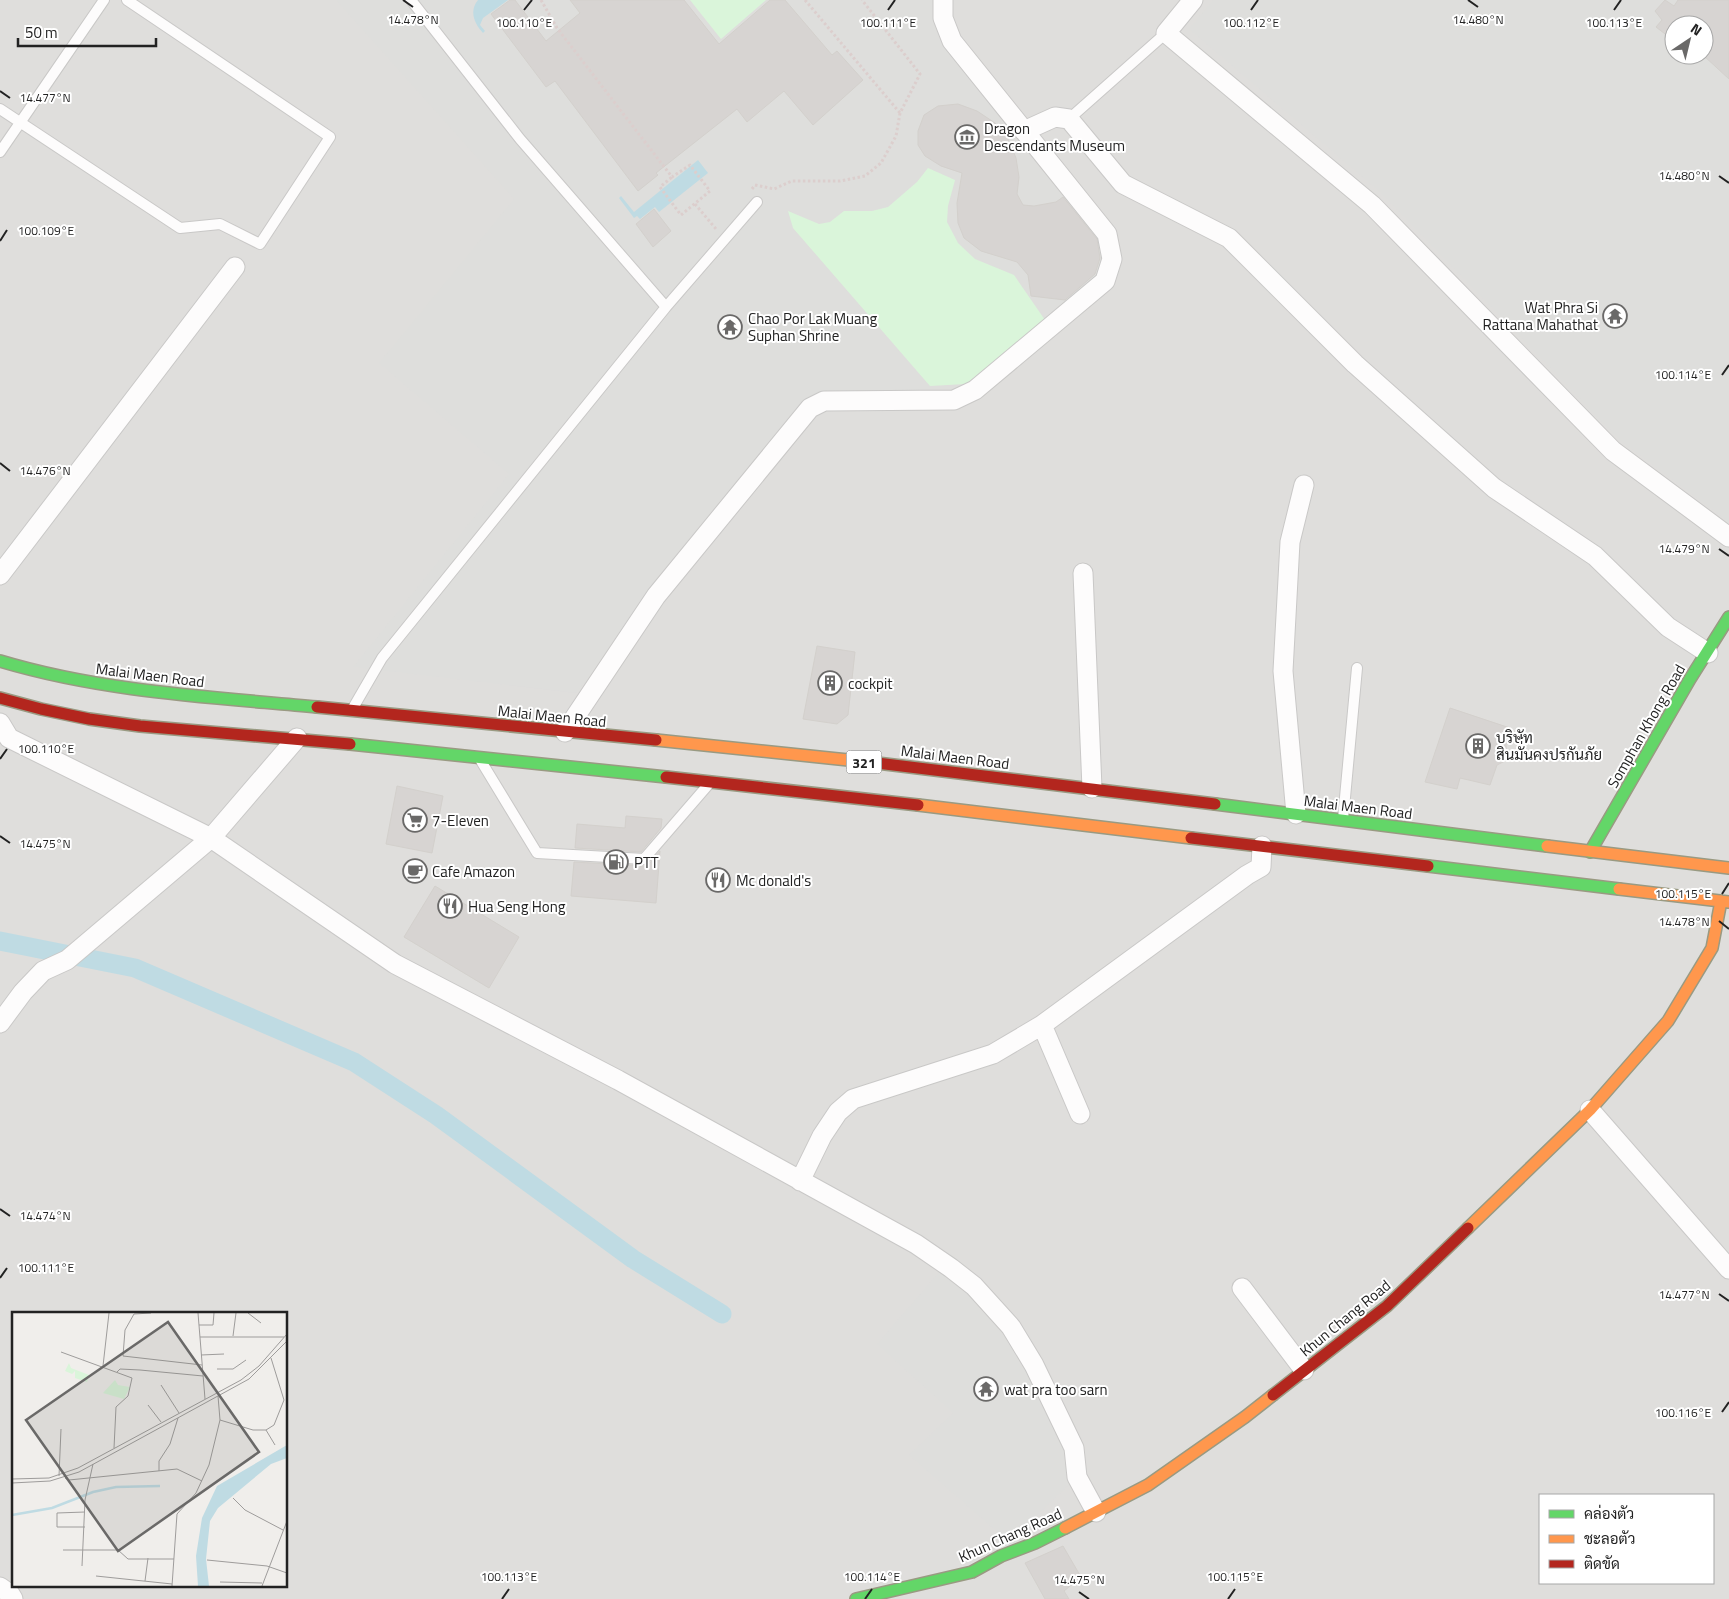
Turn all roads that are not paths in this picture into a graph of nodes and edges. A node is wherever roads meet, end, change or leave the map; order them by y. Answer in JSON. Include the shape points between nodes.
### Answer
{"nodes":[{"id":1,"x":104,"y":0,"type":"edge"},
{"id":2,"x":127,"y":0,"type":"edge"},
{"id":3,"x":411,"y":0,"type":"edge"},
{"id":4,"x":943,"y":0,"type":"edge"},
{"id":5,"x":1193,"y":0,"type":"edge"},
{"id":6,"x":1166,"y":34,"type":"junction"},
{"id":7,"x":0,"y":108,"type":"edge"},
{"id":8,"x":1069,"y":119,"type":"junction"},
{"id":9,"x":20,"y":122,"type":"junction"},
{"id":10,"x":1024,"y":131,"type":"junction"},
{"id":11,"x":0,"y":152,"type":"edge"},
{"id":12,"x":757,"y":202,"type":"dead end"},
{"id":13,"x":235,"y":266,"type":"dead end"},
{"id":14,"x":666,"y":307,"type":"junction"},
{"id":15,"x":1304,"y":485,"type":"dead end"},
{"id":16,"x":1729,"y":537,"type":"edge"},
{"id":17,"x":1083,"y":573,"type":"dead end"},
{"id":18,"x":0,"y":575,"type":"edge"},
{"id":19,"x":1729,"y":617,"type":"edge"},
{"id":20,"x":1708,"y":653,"type":"junction"},
{"id":21,"x":0,"y":661,"type":"edge"},
{"id":22,"x":1357,"y":668,"type":"dead end"},
{"id":23,"x":0,"y":698,"type":"edge"},
{"id":24,"x":351,"y":715,"type":"junction"},
{"id":25,"x":0,"y":722,"type":"edge"},
{"id":26,"x":565,"y":732,"type":"junction"},
{"id":27,"x":297,"y":738,"type":"junction"},
{"id":28,"x":479,"y":758,"type":"junction"},
{"id":29,"x":710,"y":782,"type":"junction"},
{"id":30,"x":1092,"y":788,"type":"junction"},
{"id":31,"x":1296,"y":814,"type":"junction"},
{"id":32,"x":1343,"y":820,"type":"junction"},
{"id":33,"x":211,"y":838,"type":"junction"},
{"id":34,"x":1262,"y":846,"type":"junction"},
{"id":35,"x":1590,"y":852,"type":"junction"},
{"id":36,"x":1729,"y":868,"type":"edge"},
{"id":37,"x":1725,"y":902,"type":"edge"},
{"id":38,"x":0,"y":1023,"type":"edge"},
{"id":39,"x":1042,"y":1026,"type":"junction"},
{"id":40,"x":1590,"y":1110,"type":"junction"},
{"id":41,"x":1080,"y":1114,"type":"dead end"},
{"id":42,"x":800,"y":1180,"type":"junction"},
{"id":43,"x":1729,"y":1269,"type":"edge"},
{"id":44,"x":1242,"y":1288,"type":"dead end"},
{"id":45,"x":1304,"y":1370,"type":"junction"},
{"id":46,"x":1096,"y":1512,"type":"junction"},
{"id":47,"x":0,"y":1587,"type":"edge"},
{"id":48,"x":13,"y":1599,"type":"edge"},
{"id":49,"x":856,"y":1599,"type":"edge"}],
"edges":[{"from":1,"to":9,"type":"lane"},
{"from":2,"to":9,"type":"lane","via":[[330,137],[260,244],[220,224],[180,228]]},
{"from":3,"to":14,"type":"lane","via":[[520,140]]},
{"from":4,"to":10,"type":"street","via":[[943,18],[952,41]]},
{"from":5,"to":6,"type":"street"},
{"from":6,"to":8,"type":"lane"},
{"from":6,"to":16,"type":"street","via":[[1372,206],[1613,451]]},
{"from":7,"to":9,"type":"lane"},
{"from":8,"to":10,"type":"street","via":[[1056,117]]},
{"from":8,"to":20,"type":"street","via":[[1123,184],[1229,238],[1355,364],[1494,488],[1594,556],[1668,627]]},
{"from":9,"to":11,"type":"lane"},
{"from":10,"to":26,"type":"street","via":[[1107,234],[1112,259],[1106,281],[975,390],[954,400],[824,401],[810,408],[656,596]]},
{"from":12,"to":14,"type":"lane"},
{"from":13,"to":18,"type":"street"},
{"from":14,"to":24,"type":"lane","via":[[382,658]]},
{"from":15,"to":31,"type":"street","via":[[1290,542],[1283,671]]},
{"from":17,"to":30,"type":"street"},
{"from":19,"to":20,"type":"main road","name":"Somphan Khong Road"},
{"from":20,"to":35,"type":"main road","name":"Somphan Khong Road"},
{"from":21,"to":24,"type":"main road","name":"Malai Maen Road","number":"321","via":[[96,684]]},
{"from":22,"to":32,"type":"lane"},
{"from":23,"to":27,"type":"main road","via":[[41,710],[140,726]]},
{"from":24,"to":26,"type":"main road","name":"Malai Maen Road","number":"321"},
{"from":25,"to":33,"type":"street","via":[[9,738]]},
{"from":26,"to":30,"type":"main road","name":"Malai Maen Road","number":"321"},
{"from":27,"to":28,"type":"main road","via":[[348,740]]},
{"from":27,"to":33,"type":"street"},
{"from":28,"to":29,"type":"main road"},
{"from":28,"to":29,"type":"lane","via":[[537,853],[644,859]]},
{"from":29,"to":34,"type":"main road","via":[[834,791]]},
{"from":30,"to":31,"type":"main road","name":"Malai Maen Road","number":"321"},
{"from":31,"to":32,"type":"main road","name":"Malai Maen Road","number":"321"},
{"from":32,"to":35,"type":"main road","name":"Malai Maen Road","number":"321"},
{"from":33,"to":38,"type":"street","via":[[67,960],[43,971]]},
{"from":33,"to":42,"type":"street","via":[[395,964],[618,1080]]},
{"from":34,"to":37,"type":"main road"},
{"from":34,"to":39,"type":"street","via":[[1261,867]]},
{"from":35,"to":36,"type":"main road","name":"Malai Maen Road","number":"321"},
{"from":37,"to":40,"type":"main road","name":"Khun Chang Road","via":[[1712,948],[1668,1021]]},
{"from":39,"to":41,"type":"street"},
{"from":39,"to":42,"type":"street","via":[[992,1054],[853,1099],[827,1128]]},
{"from":40,"to":43,"type":"street"},
{"from":40,"to":45,"type":"main road","name":"Khun Chang Road","via":[[1387,1306]]},
{"from":42,"to":46,"type":"street","via":[[916,1244],[951,1268],[974,1286],[1011,1327],[1034,1365],[1074,1448],[1077,1477]]},
{"from":44,"to":45,"type":"street"},
{"from":45,"to":46,"type":"main road","name":"Khun Chang Road","via":[[1245,1417],[1148,1486]]},
{"from":46,"to":49,"type":"main road","name":"Khun Chang Road","via":[[972,1572]]},
{"from":47,"to":48,"type":"street"}]}
